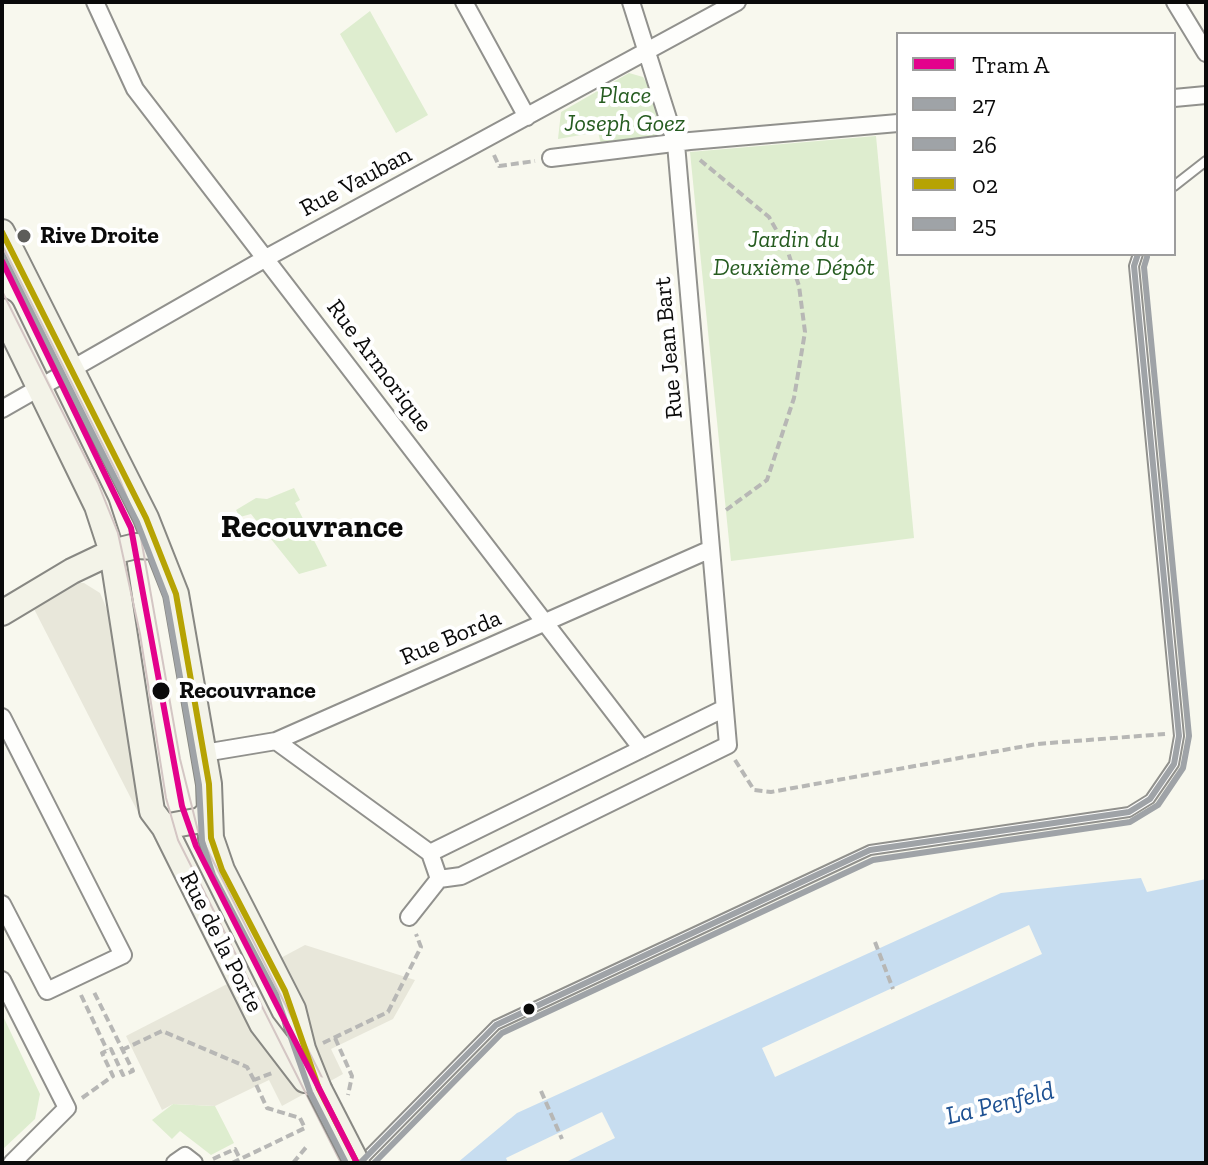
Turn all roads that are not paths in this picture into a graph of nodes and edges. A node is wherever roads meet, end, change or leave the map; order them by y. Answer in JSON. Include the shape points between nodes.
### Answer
{"nodes":[{"id":1,"x":95,"y":2,"type":"edge"},
{"id":2,"x":464,"y":2,"type":"edge"},
{"id":3,"x":631,"y":2,"type":"edge"},
{"id":4,"x":737,"y":2,"type":"edge"},
{"id":5,"x":1175,"y":2,"type":"edge"},
{"id":6,"x":645,"y":50,"type":"junction"},
{"id":7,"x":1206,"y":53,"type":"edge"},
{"id":8,"x":1206,"y":95,"type":"edge"},
{"id":9,"x":1176,"y":98,"type":"edge"},
{"id":10,"x":527,"y":117,"type":"junction"},
{"id":11,"x":896,"y":123,"type":"edge"},
{"id":12,"x":676,"y":144,"type":"junction"},
{"id":13,"x":551,"y":158,"type":"road end"},
{"id":14,"x":1206,"y":161,"type":"edge"},
{"id":15,"x":1176,"y":184,"type":"edge"},
{"id":16,"x":2,"y":232,"type":"edge"},
{"id":17,"x":1137,"y":256,"type":"edge"},
{"id":18,"x":266,"y":258,"type":"junction"},
{"id":19,"x":2,"y":311,"type":"edge"},
{"id":20,"x":70,"y":371,"type":"junction"},
{"id":21,"x":42,"y":387,"type":"junction"},
{"id":22,"x":2,"y":409,"type":"edge"},
{"id":23,"x":157,"y":547,"type":"junction"},
{"id":24,"x":711,"y":549,"type":"junction"},
{"id":25,"x":112,"y":552,"type":"junction"},
{"id":26,"x":2,"y":613,"type":"edge"},
{"id":27,"x":544,"y":624,"type":"junction"},
{"id":28,"x":723,"y":709,"type":"junction"},
{"id":29,"x":2,"y":717,"type":"edge"},
{"id":30,"x":276,"y":741,"type":"junction"},
{"id":31,"x":642,"y":749,"type":"junction"},
{"id":32,"x":204,"y":753,"type":"junction"},
{"id":33,"x":208,"y":813,"type":"junction"},
{"id":34,"x":164,"y":827,"type":"junction"},
{"id":35,"x":430,"y":853,"type":"junction"},
{"id":36,"x":439,"y":879,"type":"junction"},
{"id":37,"x":2,"y":904,"type":"edge"},
{"id":38,"x":409,"y":917,"type":"road end"},
{"id":39,"x":2,"y":980,"type":"edge"},
{"id":40,"x":316,"y":1090,"type":"junction"},
{"id":41,"x":12,"y":1163,"type":"edge"},
{"id":42,"x":175,"y":1163,"type":"edge"},
{"id":43,"x":194,"y":1163,"type":"edge"},
{"id":44,"x":349,"y":1163,"type":"edge"},
{"id":45,"x":358,"y":1163,"type":"edge"}],
"edges":[{"from":1,"to":18,"type":"street","name":"Rue Armorique","via":[[135,89]]},
{"from":2,"to":10,"type":"street"},
{"from":3,"to":6,"type":"street"},
{"from":4,"to":6,"type":"street","name":"Rue Vauban"},
{"from":5,"to":7,"type":"street"},
{"from":6,"to":10,"type":"street","name":"Rue Vauban"},
{"from":6,"to":12,"type":"street"},
{"from":8,"to":9,"type":"street"},
{"from":10,"to":18,"type":"street","name":"Rue Vauban"},
{"from":11,"to":12,"type":"street"},
{"from":12,"to":13,"type":"street"},
{"from":12,"to":24,"type":"street","name":"Rue Jean Bart"},
{"from":14,"to":15,"type":"lane"},
{"from":16,"to":20,"type":"main road","name":"Rue de la Porte"},
{"from":17,"to":45,"type":"lane","via":[[1134,266],[1179,736],[1174,764],[1150,799],[1129,812],[870,850],[496,1025]]},
{"from":18,"to":20,"type":"street","name":"Rue Vauban"},
{"from":18,"to":27,"type":"street","name":"Rue Armorique"},
{"from":19,"to":21,"type":"main road","name":"Rue de la Porte"},
{"from":20,"to":21,"type":"street","name":"Rue Vauban"},
{"from":20,"to":23,"type":"main road","name":"Rue de la Porte"},
{"from":21,"to":22,"type":"street","name":"Rue Vauban"},
{"from":21,"to":25,"type":"main road","name":"Rue de la Porte","via":[[97,506]]},
{"from":23,"to":25,"type":"main road"},
{"from":23,"to":32,"type":"main road","name":"Rue de la Porte","via":[[178,603]]},
{"from":24,"to":27,"type":"street","name":"Rue Borda"},
{"from":24,"to":28,"type":"street","name":"Rue Jean Bart"},
{"from":25,"to":26,"type":"main road"},
{"from":25,"to":34,"type":"main road","name":"Rue de la Porte","via":[[142,762],[152,811]]},
{"from":27,"to":30,"type":"street","name":"Rue Borda"},
{"from":27,"to":31,"type":"street","name":"Rue Armorique"},
{"from":28,"to":31,"type":"street"},
{"from":28,"to":36,"type":"street","name":"Rue Jean Bart","via":[[728,745],[461,876]]},
{"from":29,"to":37,"type":"street","via":[[123,955],[47,991]]},
{"from":30,"to":32,"type":"street","name":"Rue Borda"},
{"from":30,"to":35,"type":"street"},
{"from":31,"to":35,"type":"street"},
{"from":32,"to":33,"type":"main road","name":"Rue de la Porte"},
{"from":33,"to":34,"type":"main road","via":[[201,820]]},
{"from":33,"to":40,"type":"main road","name":"Rue de la Porte","via":[[222,870],[285,991]]},
{"from":34,"to":40,"type":"main road","name":"Rue de la Porte","via":[[262,1024]]},
{"from":35,"to":36,"type":"street"},
{"from":36,"to":38,"type":"street"},
{"from":39,"to":41,"type":"street","via":[[67,1108]]},
{"from":40,"to":44,"type":"main road"},
{"from":40,"to":45,"type":"main road","bridge":true},
{"from":42,"to":43,"type":"street","via":[[185,1156]]}]}
